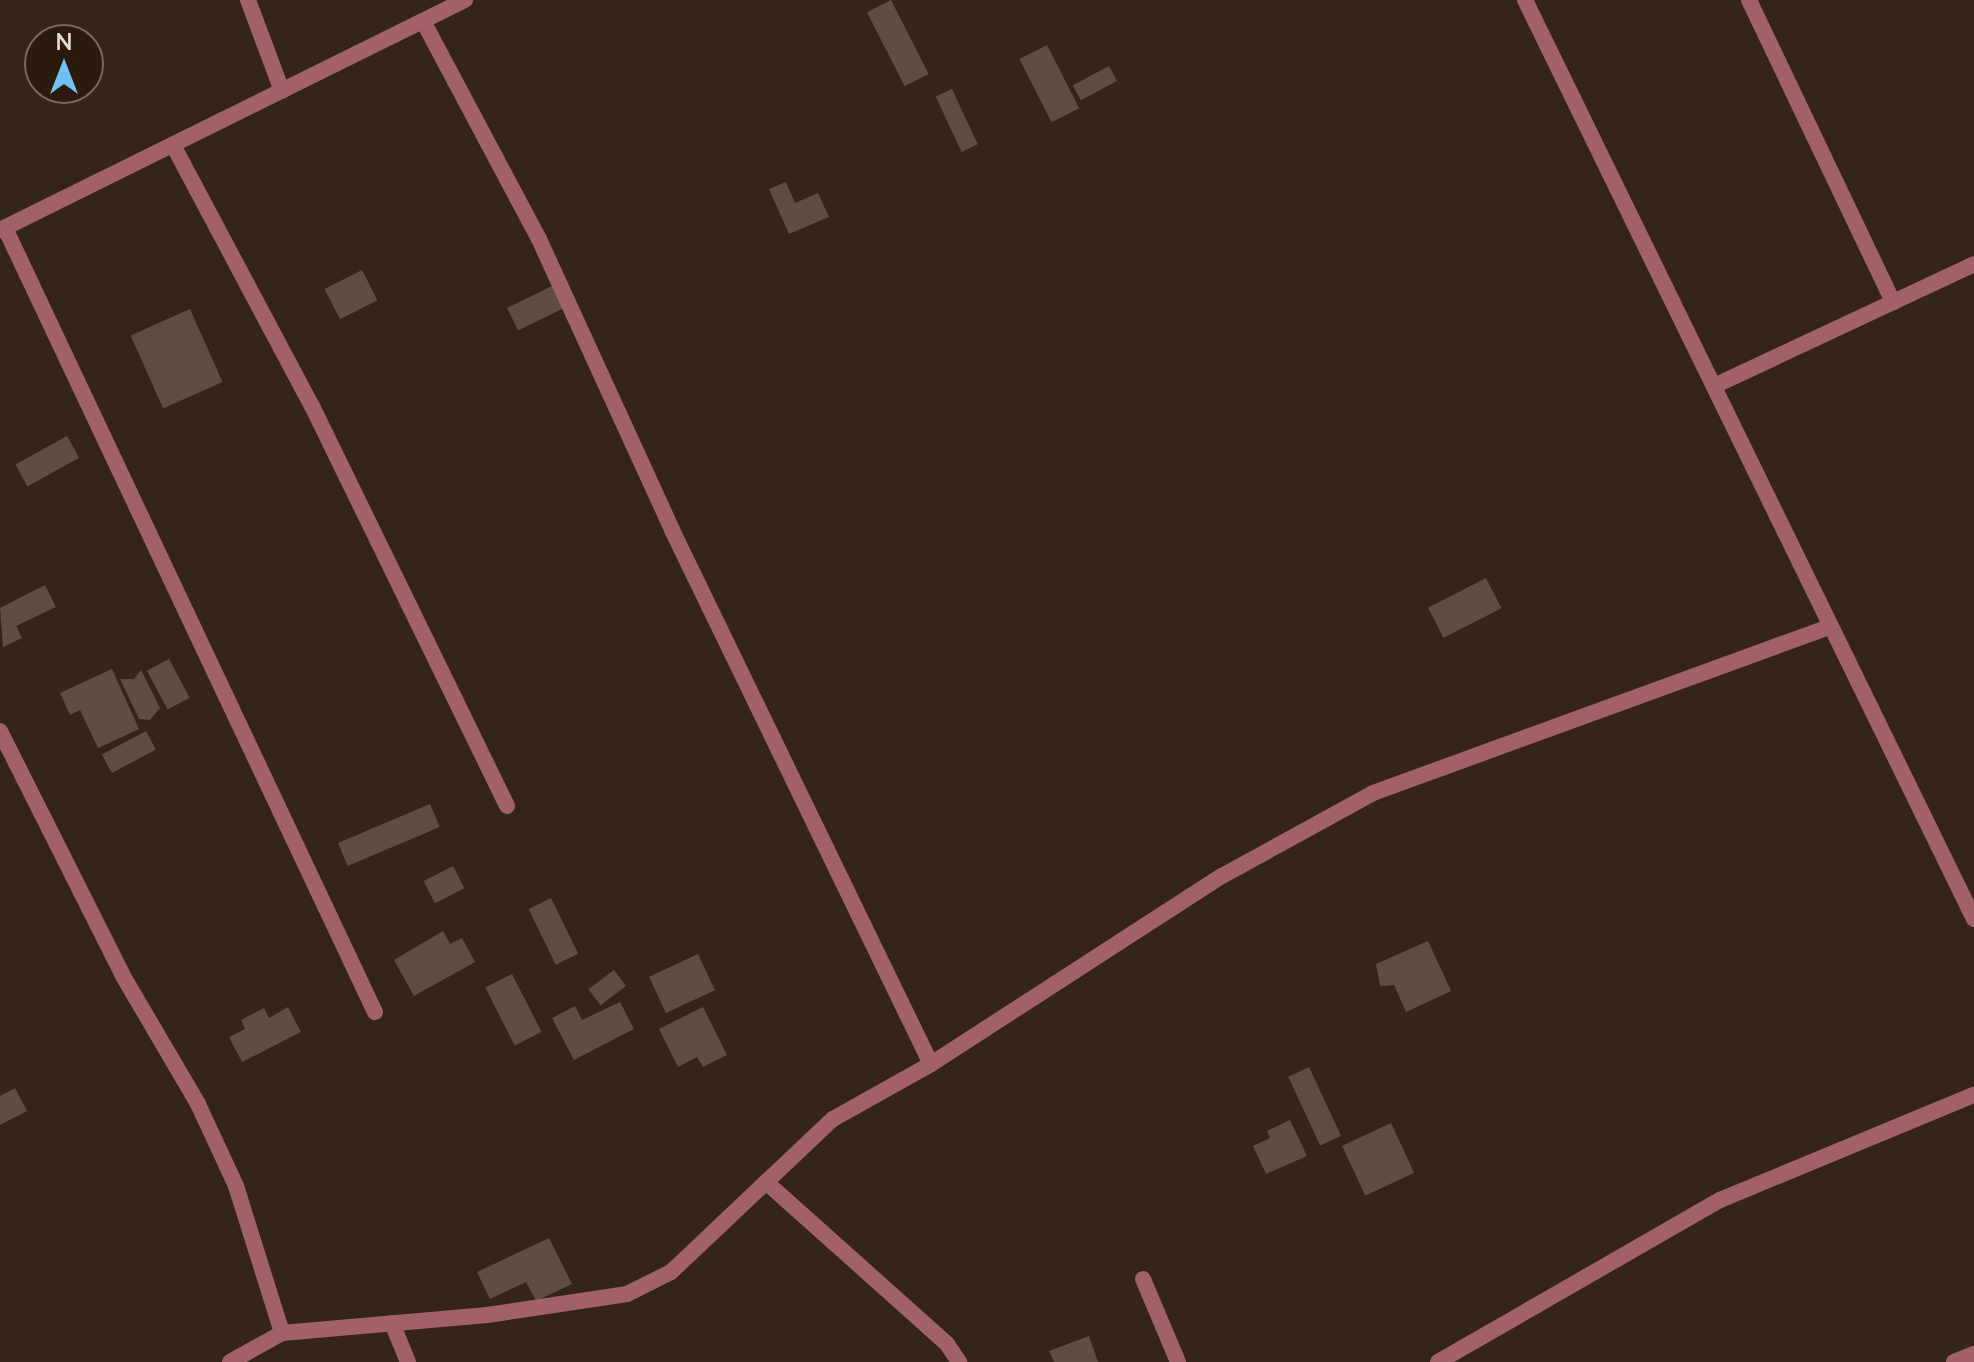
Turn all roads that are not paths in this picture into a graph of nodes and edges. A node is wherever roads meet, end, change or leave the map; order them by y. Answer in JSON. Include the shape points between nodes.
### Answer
{"nodes":[{"id":1,"x":248,"y":0,"type":"edge"},
{"id":2,"x":465,"y":0,"type":"edge"},
{"id":3,"x":1525,"y":0,"type":"edge"},
{"id":4,"x":1749,"y":0,"type":"edge"},
{"id":5,"x":423,"y":21,"type":"junction"},
{"id":6,"x":282,"y":91,"type":"junction"},
{"id":7,"x":173,"y":145,"type":"junction"},
{"id":8,"x":2,"y":229,"type":"edge"},
{"id":9,"x":1974,"y":264,"type":"edge"},
{"id":10,"x":1893,"y":302,"type":"junction"},
{"id":11,"x":1714,"y":386,"type":"junction"},
{"id":12,"x":1831,"y":626,"type":"junction"},
{"id":13,"x":0,"y":731,"type":"edge"},
{"id":14,"x":507,"y":806,"type":"dead end"},
{"id":15,"x":1974,"y":919,"type":"edge"},
{"id":16,"x":375,"y":1012,"type":"dead end"},
{"id":17,"x":931,"y":1064,"type":"junction"},
{"id":18,"x":1974,"y":1095,"type":"edge"},
{"id":19,"x":766,"y":1182,"type":"junction"},
{"id":20,"x":1143,"y":1279,"type":"dead end"},
{"id":21,"x":392,"y":1323,"type":"junction"},
{"id":22,"x":282,"y":1333,"type":"junction"},
{"id":23,"x":1974,"y":1354,"type":"edge"},
{"id":24,"x":230,"y":1362,"type":"edge"},
{"id":25,"x":408,"y":1362,"type":"edge"},
{"id":26,"x":959,"y":1362,"type":"edge"},
{"id":27,"x":1178,"y":1362,"type":"edge"},
{"id":28,"x":1438,"y":1362,"type":"edge"},
{"id":29,"x":1954,"y":1362,"type":"edge"}],
"edges":[{"from":1,"to":6,"type":"street"},
{"from":2,"to":5,"type":"street"},
{"from":3,"to":11,"type":"street"},
{"from":4,"to":10,"type":"street"},
{"from":5,"to":6,"type":"street"},
{"from":5,"to":17,"type":"street","via":[[539,239],[672,530]]},
{"from":6,"to":7,"type":"street"},
{"from":7,"to":8,"type":"street"},
{"from":7,"to":14,"type":"street","via":[[312,406]]},
{"from":8,"to":16,"type":"street"},
{"from":9,"to":10,"type":"street"},
{"from":10,"to":11,"type":"street"},
{"from":11,"to":12,"type":"street"},
{"from":12,"to":15,"type":"street"},
{"from":12,"to":17,"type":"street","via":[[1373,793],[1222,876]]},
{"from":13,"to":22,"type":"street","via":[[123,976],[198,1104],[236,1186]]},
{"from":17,"to":19,"type":"street","via":[[833,1119]]},
{"from":18,"to":28,"type":"street","via":[[1720,1200]]},
{"from":19,"to":21,"type":"street","via":[[671,1272],[627,1294]]},
{"from":19,"to":26,"type":"street","via":[[947,1344]]},
{"from":20,"to":27,"type":"street"},
{"from":21,"to":22,"type":"street"},
{"from":21,"to":25,"type":"street"},
{"from":22,"to":24,"type":"street"},
{"from":23,"to":29,"type":"street"}]}
